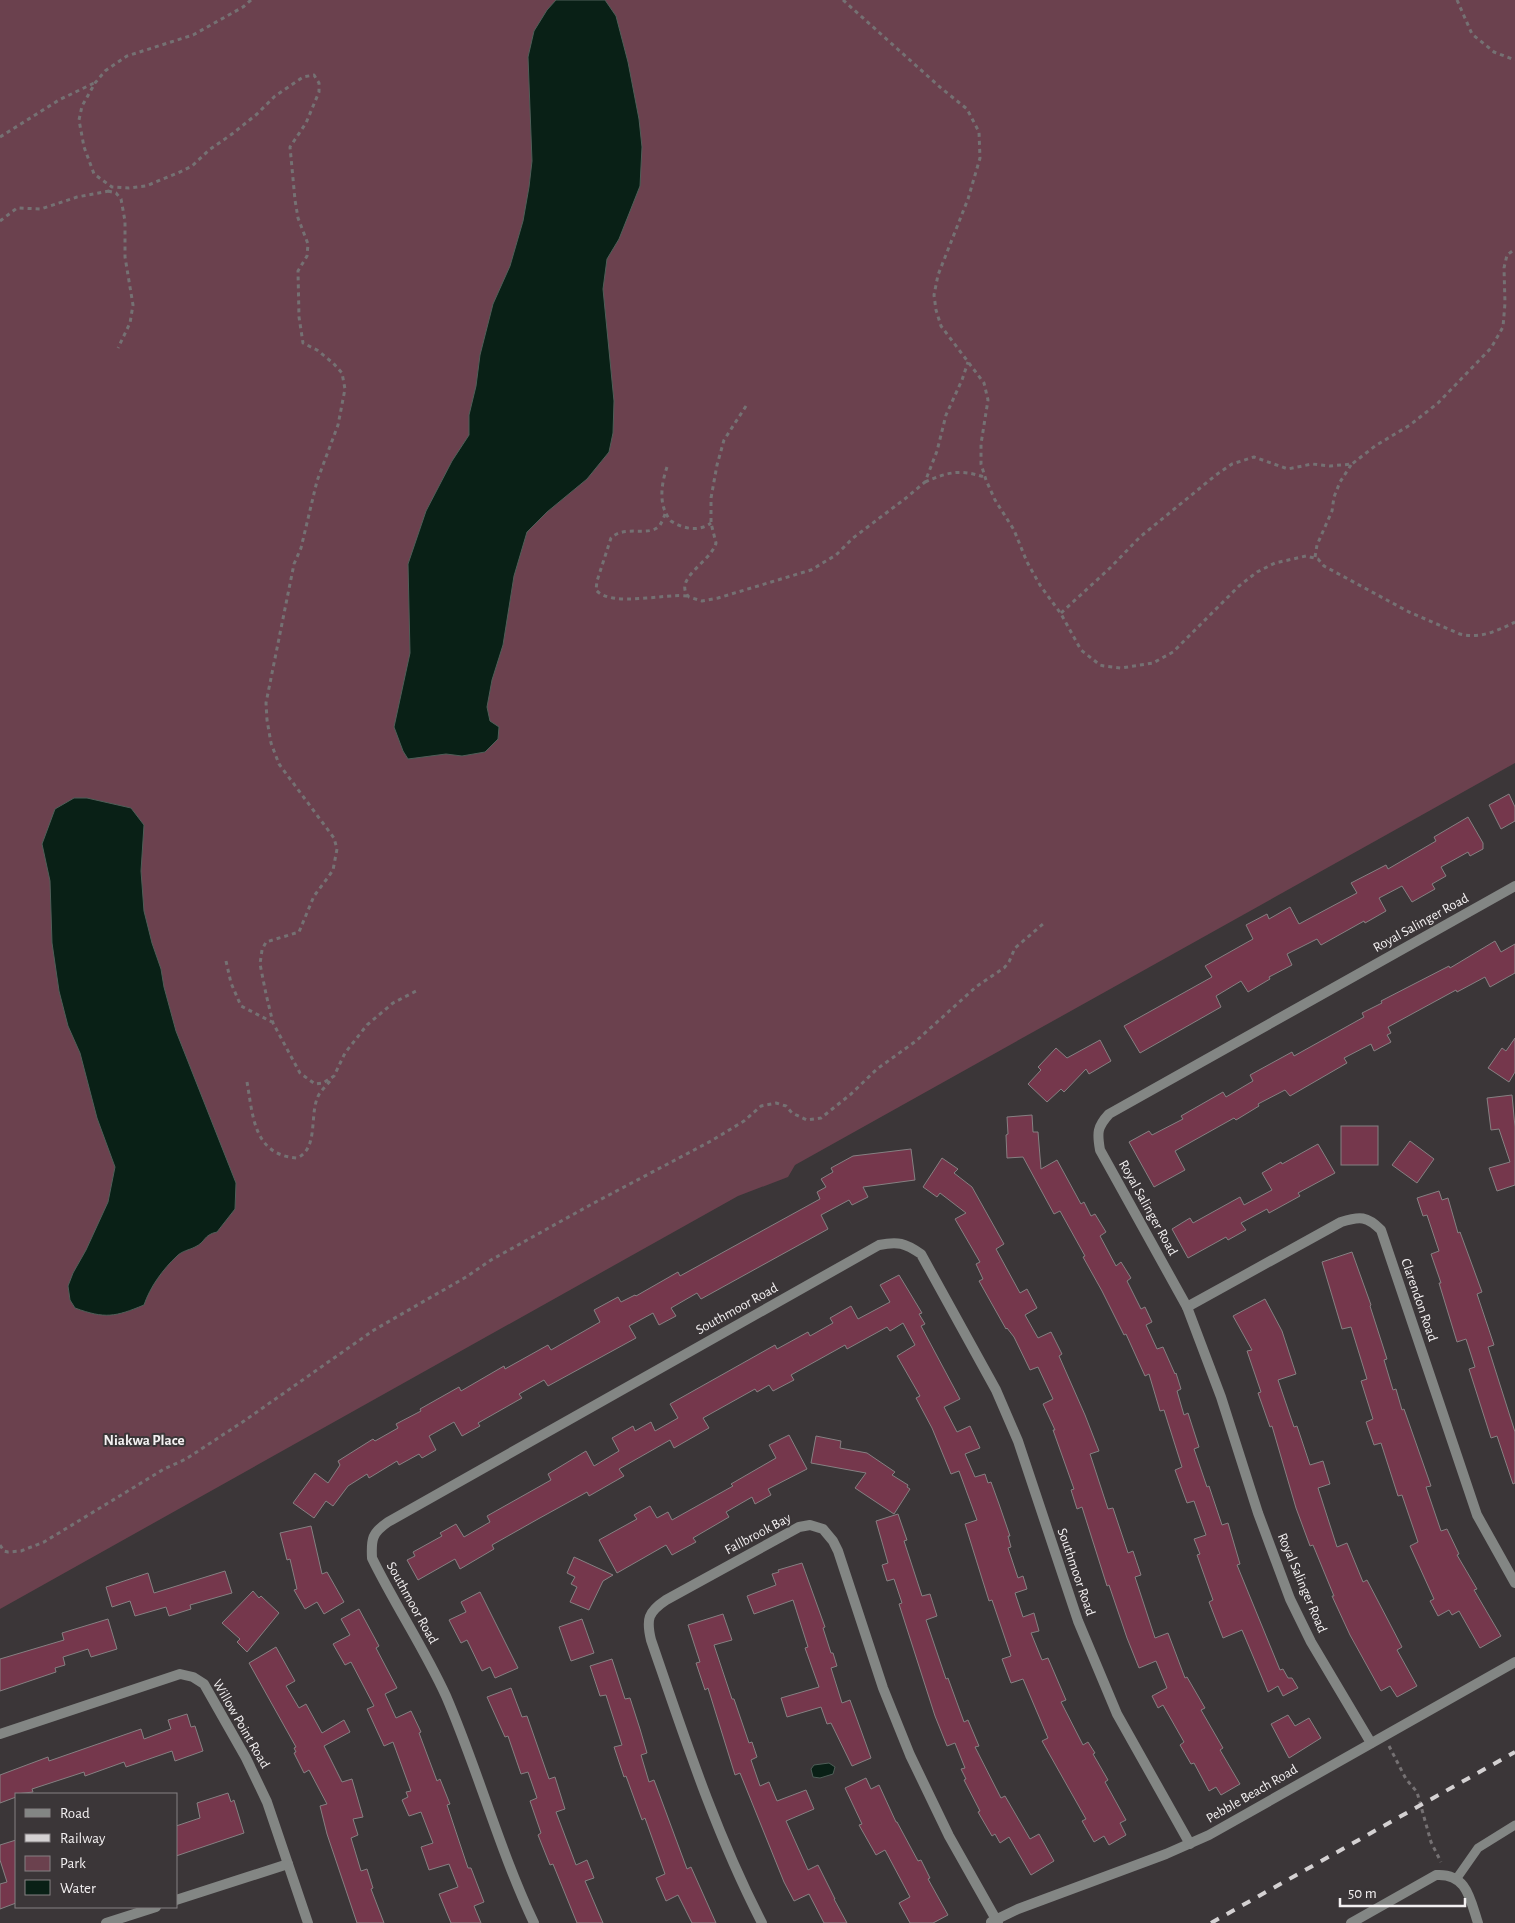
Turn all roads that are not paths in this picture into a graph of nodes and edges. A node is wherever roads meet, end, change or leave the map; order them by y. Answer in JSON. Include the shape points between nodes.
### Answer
{"nodes":[{"id":1,"x":1515,"y":886,"type":"edge"},
{"id":2,"x":1187,"y":1307,"type":"junction"},
{"id":3,"x":1515,"y":1582,"type":"edge"},
{"id":4,"x":1515,"y":1662,"type":"edge"},
{"id":5,"x":0,"y":1734,"type":"edge"},
{"id":6,"x":1371,"y":1743,"type":"junction"},
{"id":7,"x":1515,"y":1824,"type":"edge"},
{"id":8,"x":1190,"y":1844,"type":"junction"},
{"id":9,"x":288,"y":1864,"type":"junction"},
{"id":10,"x":1456,"y":1878,"type":"junction"},
{"id":11,"x":178,"y":1899,"type":"edge"},
{"id":12,"x":153,"y":1908,"type":"edge"},
{"id":13,"x":995,"y":1922,"type":"edge"},
{"id":14,"x":1357,"y":1922,"type":"edge"},
{"id":15,"x":106,"y":1923,"type":"edge"},
{"id":16,"x":308,"y":1923,"type":"edge"},
{"id":17,"x":534,"y":1923,"type":"edge"},
{"id":18,"x":762,"y":1923,"type":"edge"},
{"id":19,"x":1478,"y":1923,"type":"edge"}],
"edges":[{"from":1,"to":2,"type":"street","name":"Royal Salinger Road","via":[[1109,1114],[1100,1124],[1100,1150]]},
{"from":2,"to":3,"type":"street","name":"Clarendon Road","via":[[1341,1222],[1354,1218],[1371,1220],[1381,1230],[1477,1516]]},
{"from":2,"to":6,"type":"street","name":"Royal Salinger Road","via":[[1290,1599],[1311,1642]]},
{"from":4,"to":6,"type":"street","name":"Pebble Beach Road"},
{"from":5,"to":9,"type":"street","name":"Willow Point Road","via":[[180,1674],[193,1677],[204,1684],[246,1758],[268,1802]]},
{"from":6,"to":8,"type":"street","name":"Pebble Beach Road"},
{"from":7,"to":10,"type":"lane","via":[[1478,1848]]},
{"from":8,"to":13,"type":"street","name":"Pebble Beach Road","via":[[1018,1909]]},
{"from":8,"to":17,"type":"street","name":"Southmoor Road","via":[[1134,1747],[1102,1679],[1078,1621],[1018,1441],[996,1390],[921,1254],[895,1242],[879,1245],[376,1530],[371,1542],[372,1558],[445,1694]]},
{"from":9,"to":11,"type":"street"},
{"from":9,"to":16,"type":"street","name":"Willow Point Road"},
{"from":10,"to":14,"type":"street","via":[[1436,1875]]},
{"from":10,"to":19,"type":"street","via":[[1467,1891]]},
{"from":12,"to":15,"type":"street"},
{"from":13,"to":18,"type":"street","name":"Fallbrook Bay","via":[[910,1755],[883,1688],[833,1541],[823,1528],[810,1525],[788,1532],[666,1600],[652,1612],[648,1623],[696,1771],[732,1861]]}]}
